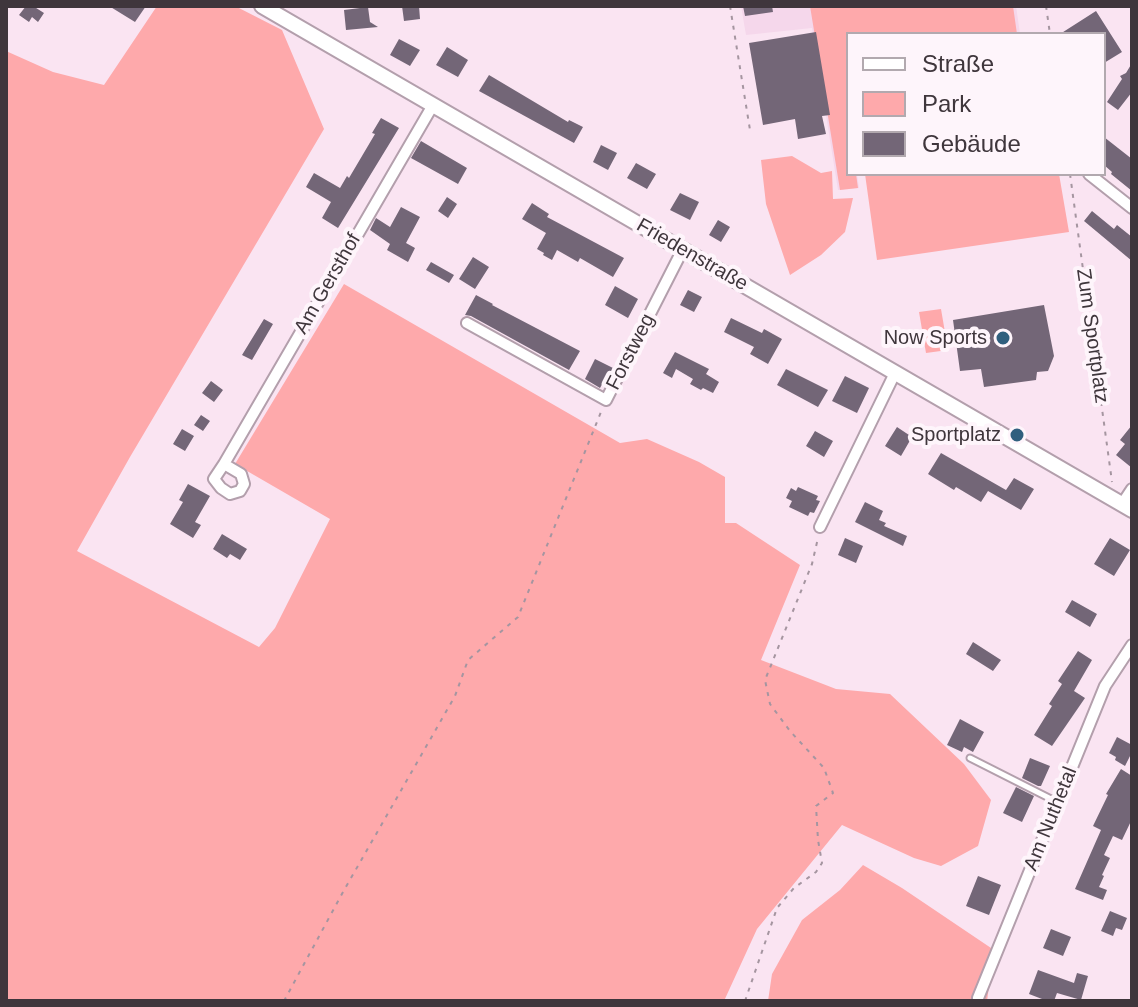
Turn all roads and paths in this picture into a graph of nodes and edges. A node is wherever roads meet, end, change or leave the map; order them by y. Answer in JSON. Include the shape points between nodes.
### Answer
{"nodes":[{"id":1,"x":730,"y":6,"type":"edge"},
{"id":2,"x":1046,"y":6,"type":"edge"},
{"id":3,"x":264,"y":7,"type":"edge"},
{"id":4,"x":1050,"y":32,"type":"edge"},
{"id":5,"x":433,"y":105,"type":"junction"},
{"id":6,"x":750,"y":130,"type":"dead end"},
{"id":7,"x":1070,"y":176,"type":"edge"},
{"id":8,"x":1092,"y":176,"type":"edge"},
{"id":9,"x":1132,"y":208,"type":"edge"},
{"id":10,"x":683,"y":249,"type":"junction"},
{"id":11,"x":467,"y":323,"type":"dead end"},
{"id":12,"x":895,"y":373,"type":"junction"},
{"id":13,"x":606,"y":400,"type":"junction"},
{"id":14,"x":224,"y":464,"type":"dead end"},
{"id":15,"x":1132,"y":489,"type":"edge"},
{"id":16,"x":1122,"y":504,"type":"edge"},
{"id":17,"x":820,"y":527,"type":"joint"},
{"id":18,"x":1132,"y":645,"type":"edge"},
{"id":19,"x":970,"y":758,"type":"dead end"},
{"id":20,"x":1058,"y":803,"type":"junction"},
{"id":21,"x":978,"y":998,"type":"dead end"},
{"id":22,"x":284,"y":1001,"type":"edge"},
{"id":23,"x":745,"y":1001,"type":"edge"}],
"edges":[{"from":1,"to":6,"type":"path"},
{"from":2,"to":4,"type":"path"},
{"from":3,"to":5,"type":"main road","name":"Friedenstraße"},
{"from":5,"to":10,"type":"main road","name":"Friedenstraße"},
{"from":5,"to":14,"type":"street","name":"Am Gersthof"},
{"from":7,"to":16,"type":"path","name":"Zum Sportplatz","via":[[1113,488]]},
{"from":8,"to":9,"type":"street"},
{"from":10,"to":12,"type":"main road","name":"Friedenstraße"},
{"from":10,"to":13,"type":"street","name":"Forstweg"},
{"from":11,"to":13,"type":"street","name":"Forstweg"},
{"from":12,"to":16,"type":"main road","name":"Friedenstraße"},
{"from":12,"to":17,"type":"street"},
{"from":13,"to":22,"type":"path","via":[[518,617],[468,660],[455,696]]},
{"from":15,"to":16,"type":"street"},
{"from":17,"to":23,"type":"path","via":[[812,564],[765,680],[770,704],[824,768],[833,793],[816,806],[822,863],[777,908]]},
{"from":18,"to":20,"type":"street","name":"Am Nuthetal","via":[[1105,686]]},
{"from":19,"to":20,"type":"lane"},
{"from":20,"to":21,"type":"street","name":"Am Nuthetal"}]}
